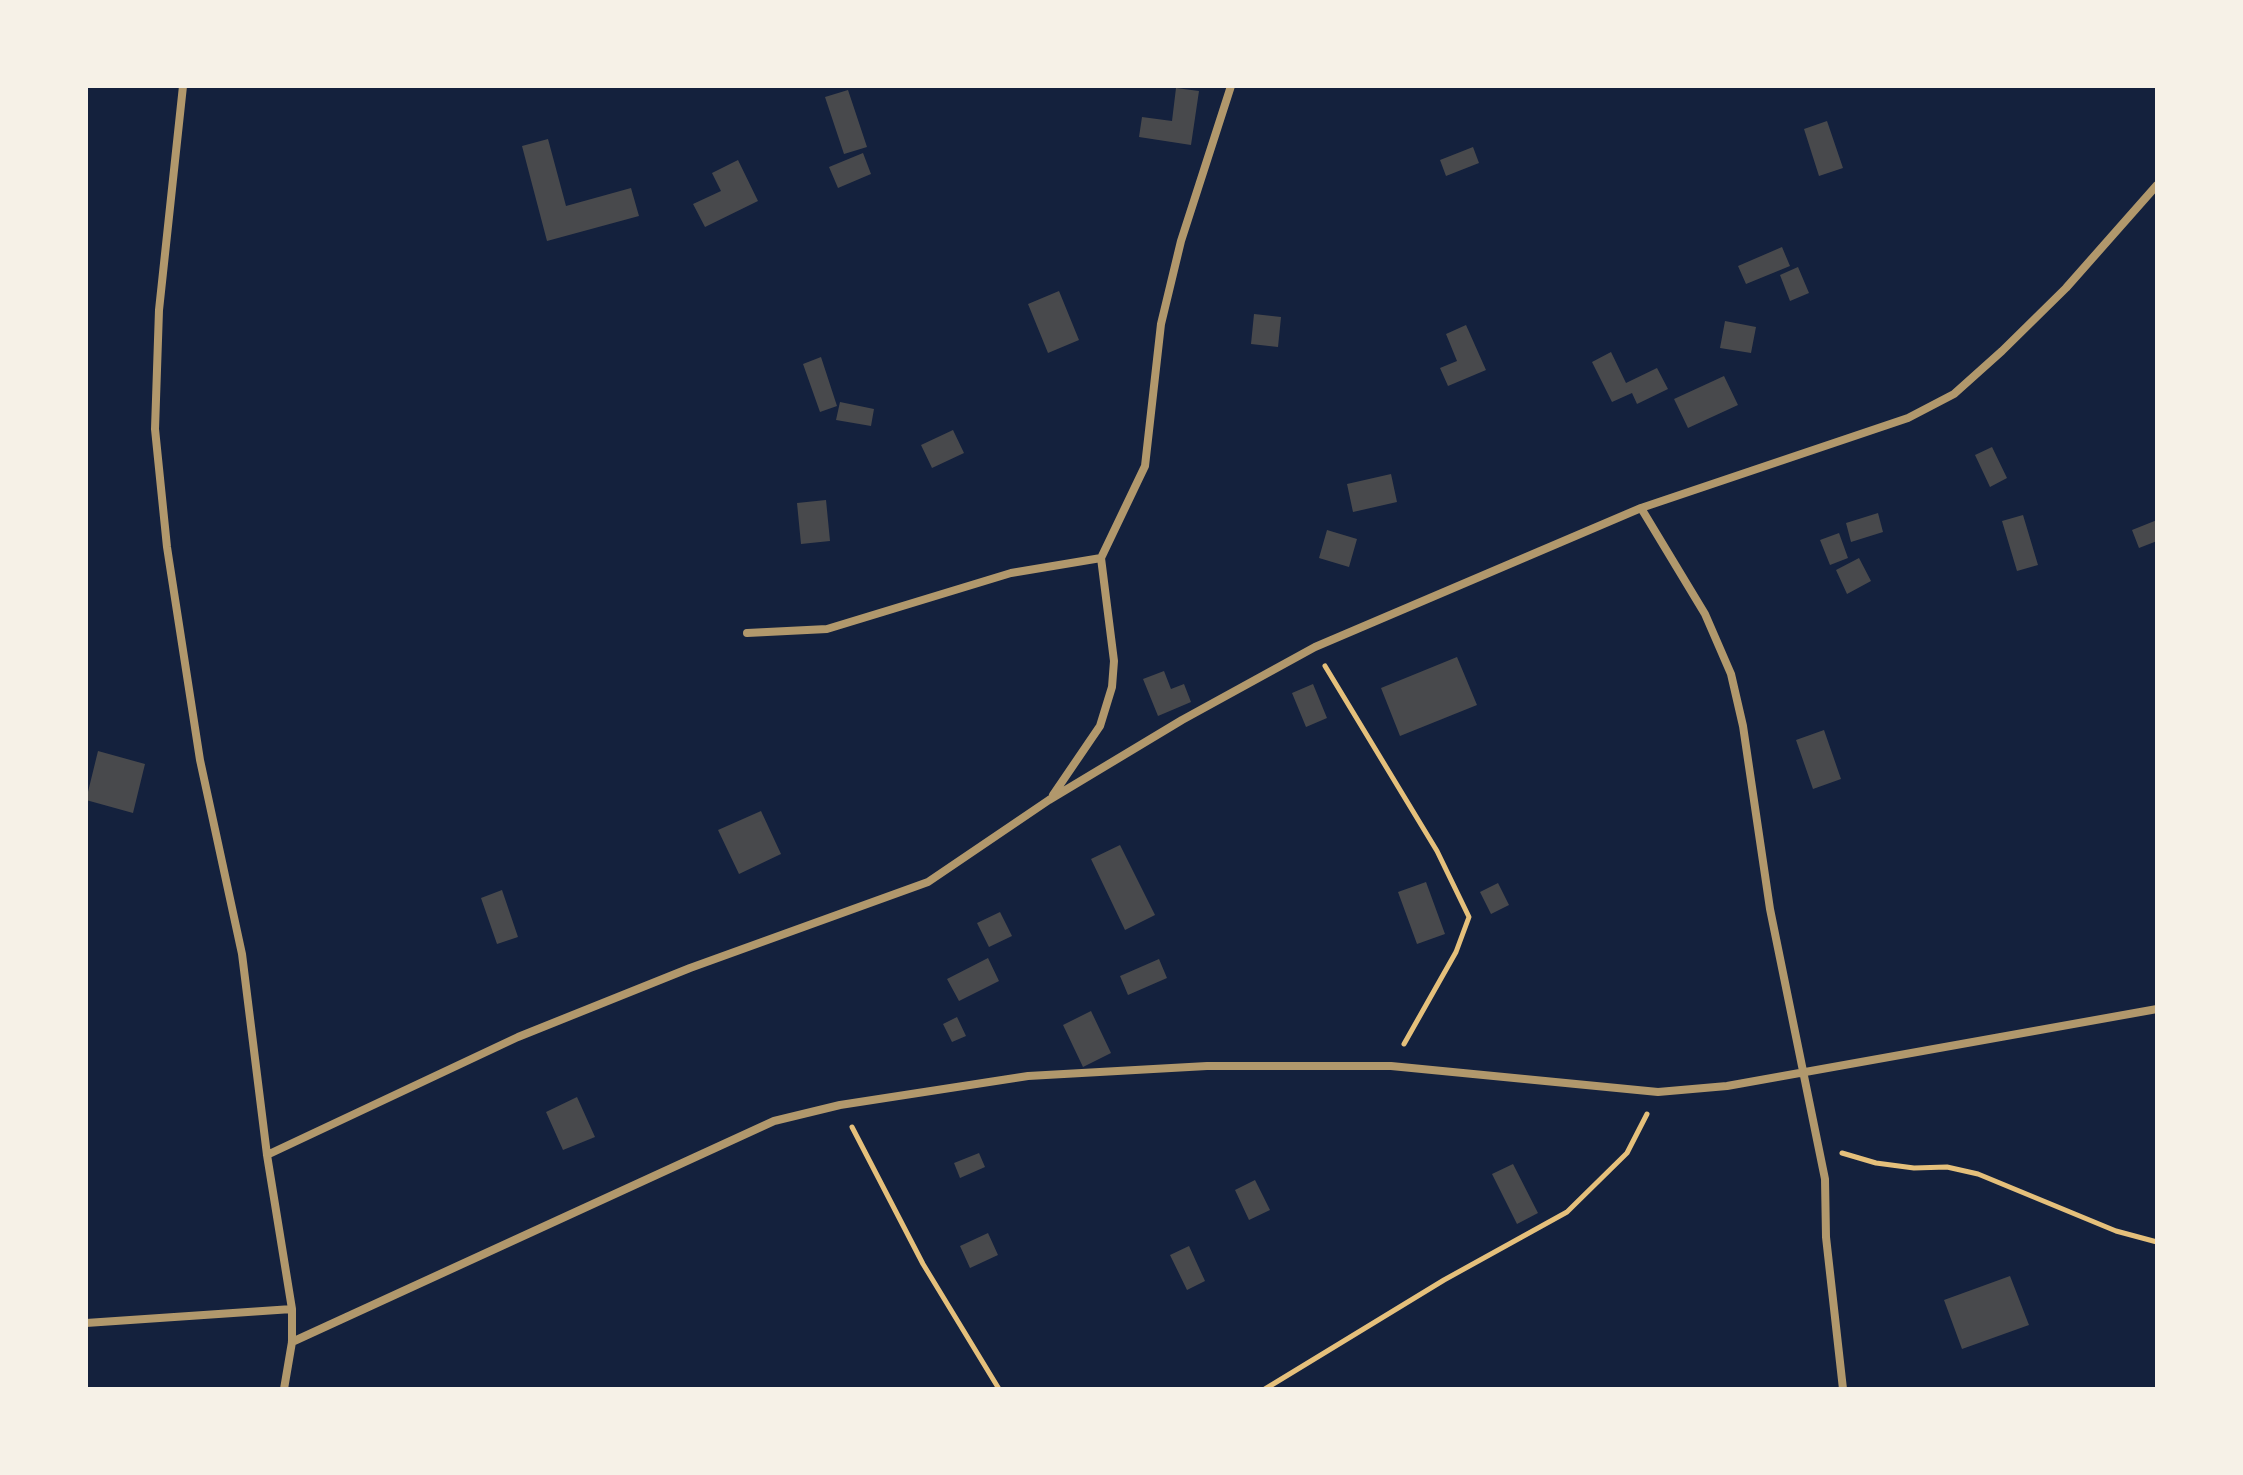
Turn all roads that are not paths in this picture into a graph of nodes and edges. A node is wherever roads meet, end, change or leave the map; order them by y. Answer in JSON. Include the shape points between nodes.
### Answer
{"nodes":[{"id":1,"x":183,"y":86,"type":"edge"},
{"id":2,"x":1231,"y":86,"type":"edge"},
{"id":3,"x":2157,"y":185,"type":"edge"},
{"id":4,"x":1641,"y":508,"type":"junction"},
{"id":5,"x":1101,"y":558,"type":"junction"},
{"id":6,"x":747,"y":633,"type":"dead end"},
{"id":7,"x":1049,"y":800,"type":"junction"},
{"id":8,"x":2157,"y":1009,"type":"edge"},
{"id":9,"x":1801,"y":1070,"type":"junction"},
{"id":10,"x":267,"y":1155,"type":"junction"},
{"id":11,"x":292,"y":1309,"type":"junction"},
{"id":12,"x":86,"y":1323,"type":"edge"},
{"id":13,"x":292,"y":1342,"type":"junction"},
{"id":14,"x":284,"y":1389,"type":"edge"},
{"id":15,"x":1843,"y":1389,"type":"edge"}],
"edges":[{"from":1,"to":10,"type":"street","via":[[159,310],[155,429],[167,547],[200,760],[242,954]]},
{"from":2,"to":5,"type":"street","via":[[1181,241],[1161,324],[1145,466]]},
{"from":3,"to":4,"type":"street","via":[[2066,288],[1954,394],[1908,418]]},
{"from":4,"to":7,"type":"street","via":[[1315,647]]},
{"from":4,"to":9,"type":"street","via":[[1705,614],[1731,674]]},
{"from":5,"to":6,"type":"street","via":[[1011,573],[827,629]]},
{"from":5,"to":7,"type":"street","via":[[1114,661],[1112,687],[1100,726]]},
{"from":7,"to":10,"type":"street","via":[[928,882],[518,1037]]},
{"from":8,"to":9,"type":"street"},
{"from":9,"to":13,"type":"street","via":[[1727,1086],[1658,1092],[1391,1066],[1207,1066],[1028,1076],[840,1105],[774,1121]]},
{"from":9,"to":15,"type":"street","via":[[1825,1179]]},
{"from":10,"to":11,"type":"street"},
{"from":11,"to":12,"type":"street"},
{"from":11,"to":13,"type":"street"},
{"from":13,"to":14,"type":"street"}]}
